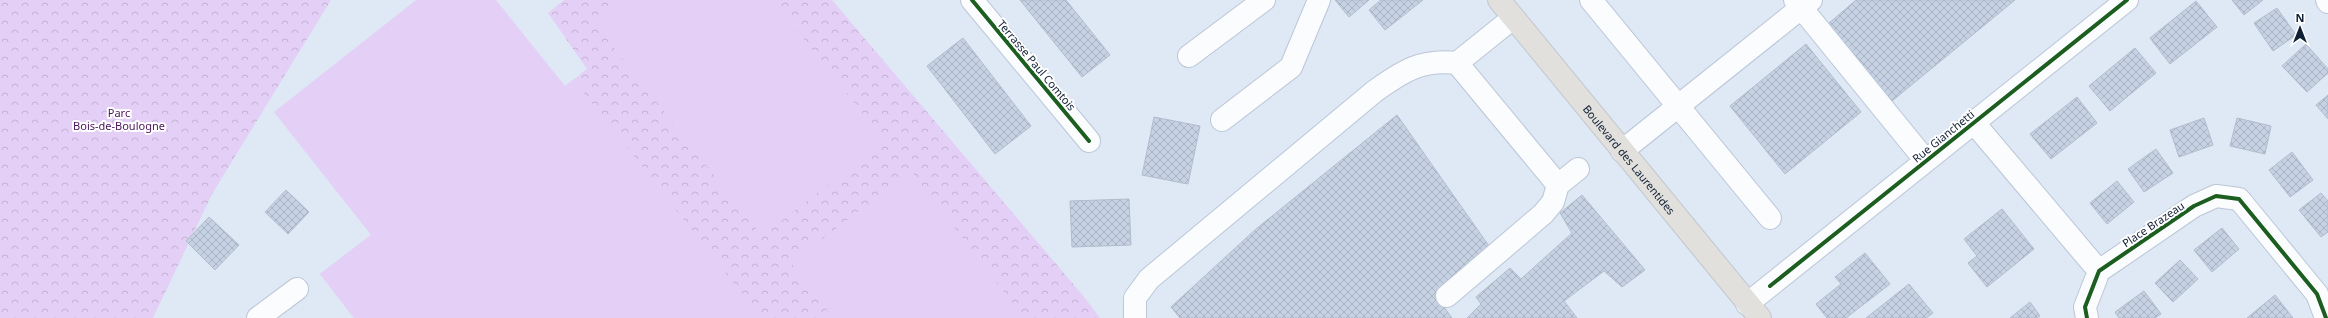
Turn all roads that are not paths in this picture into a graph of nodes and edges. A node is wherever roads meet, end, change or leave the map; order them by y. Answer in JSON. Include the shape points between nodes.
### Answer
{"nodes":[{"id":1,"x":972,"y":0,"type":"edge"},
{"id":2,"x":1264,"y":0,"type":"edge"},
{"id":3,"x":1319,"y":0,"type":"edge"},
{"id":4,"x":1591,"y":0,"type":"edge"},
{"id":5,"x":1802,"y":3,"type":"edge"},
{"id":6,"x":2119,"y":3,"type":"edge"},
{"id":7,"x":1509,"y":6,"type":"edge"},
{"id":8,"x":1189,"y":56,"type":"dead end"},
{"id":9,"x":1457,"y":63,"type":"junction"},
{"id":10,"x":1678,"y":106,"type":"junction"},
{"id":11,"x":1222,"y":120,"type":"dead end"},
{"id":12,"x":1974,"y":123,"type":"junction"},
{"id":13,"x":1089,"y":141,"type":"dead end"},
{"id":14,"x":1622,"y":151,"type":"junction"},
{"id":15,"x":1926,"y":162,"type":"junction"},
{"id":16,"x":1578,"y":169,"type":"dead end"},
{"id":17,"x":1558,"y":185,"type":"junction"},
{"id":18,"x":1770,"y":218,"type":"dead end"},
{"id":19,"x":2099,"y":271,"type":"junction"},
{"id":20,"x":297,"y":289,"type":"dead end"},
{"id":21,"x":1447,"y":296,"type":"dead end"},
{"id":22,"x":1754,"y":311,"type":"edge"},
{"id":23,"x":258,"y":318,"type":"edge"},
{"id":24,"x":1135,"y":318,"type":"edge"},
{"id":25,"x":2087,"y":318,"type":"edge"},
{"id":26,"x":2326,"y":318,"type":"edge"}],
"edges":[{"from":1,"to":13,"type":"street","name":"Terrasse Paul Comtois"},
{"from":2,"to":8,"type":"street"},
{"from":3,"to":11,"type":"street","via":[[1291,67]]},
{"from":4,"to":10,"type":"street"},
{"from":5,"to":10,"type":"street"},
{"from":5,"to":15,"type":"street"},
{"from":6,"to":12,"type":"street","name":"Rue Gianchetti"},
{"from":7,"to":9,"type":"street"},
{"from":7,"to":14,"type":"main road","name":"Boulevard des Laurentides"},
{"from":9,"to":17,"type":"street"},
{"from":9,"to":24,"type":"street","via":[[1420,64],[1374,91],[1149,279],[1136,298]]},
{"from":10,"to":14,"type":"street"},
{"from":10,"to":18,"type":"street"},
{"from":12,"to":15,"type":"street","name":"Rue Gianchetti"},
{"from":12,"to":19,"type":"street"},
{"from":14,"to":22,"type":"main road","name":"Boulevard des Laurentides"},
{"from":15,"to":22,"type":"street","name":"Rue Gianchetti"},
{"from":16,"to":17,"type":"street"},
{"from":17,"to":21,"type":"street","via":[[1553,202],[1543,214]]},
{"from":19,"to":25,"type":"street","via":[[2085,307]]},
{"from":19,"to":26,"type":"street","name":"Place Brazeau","via":[[2194,206],[2216,196],[2239,199],[2317,294]]},
{"from":20,"to":23,"type":"street"}]}
